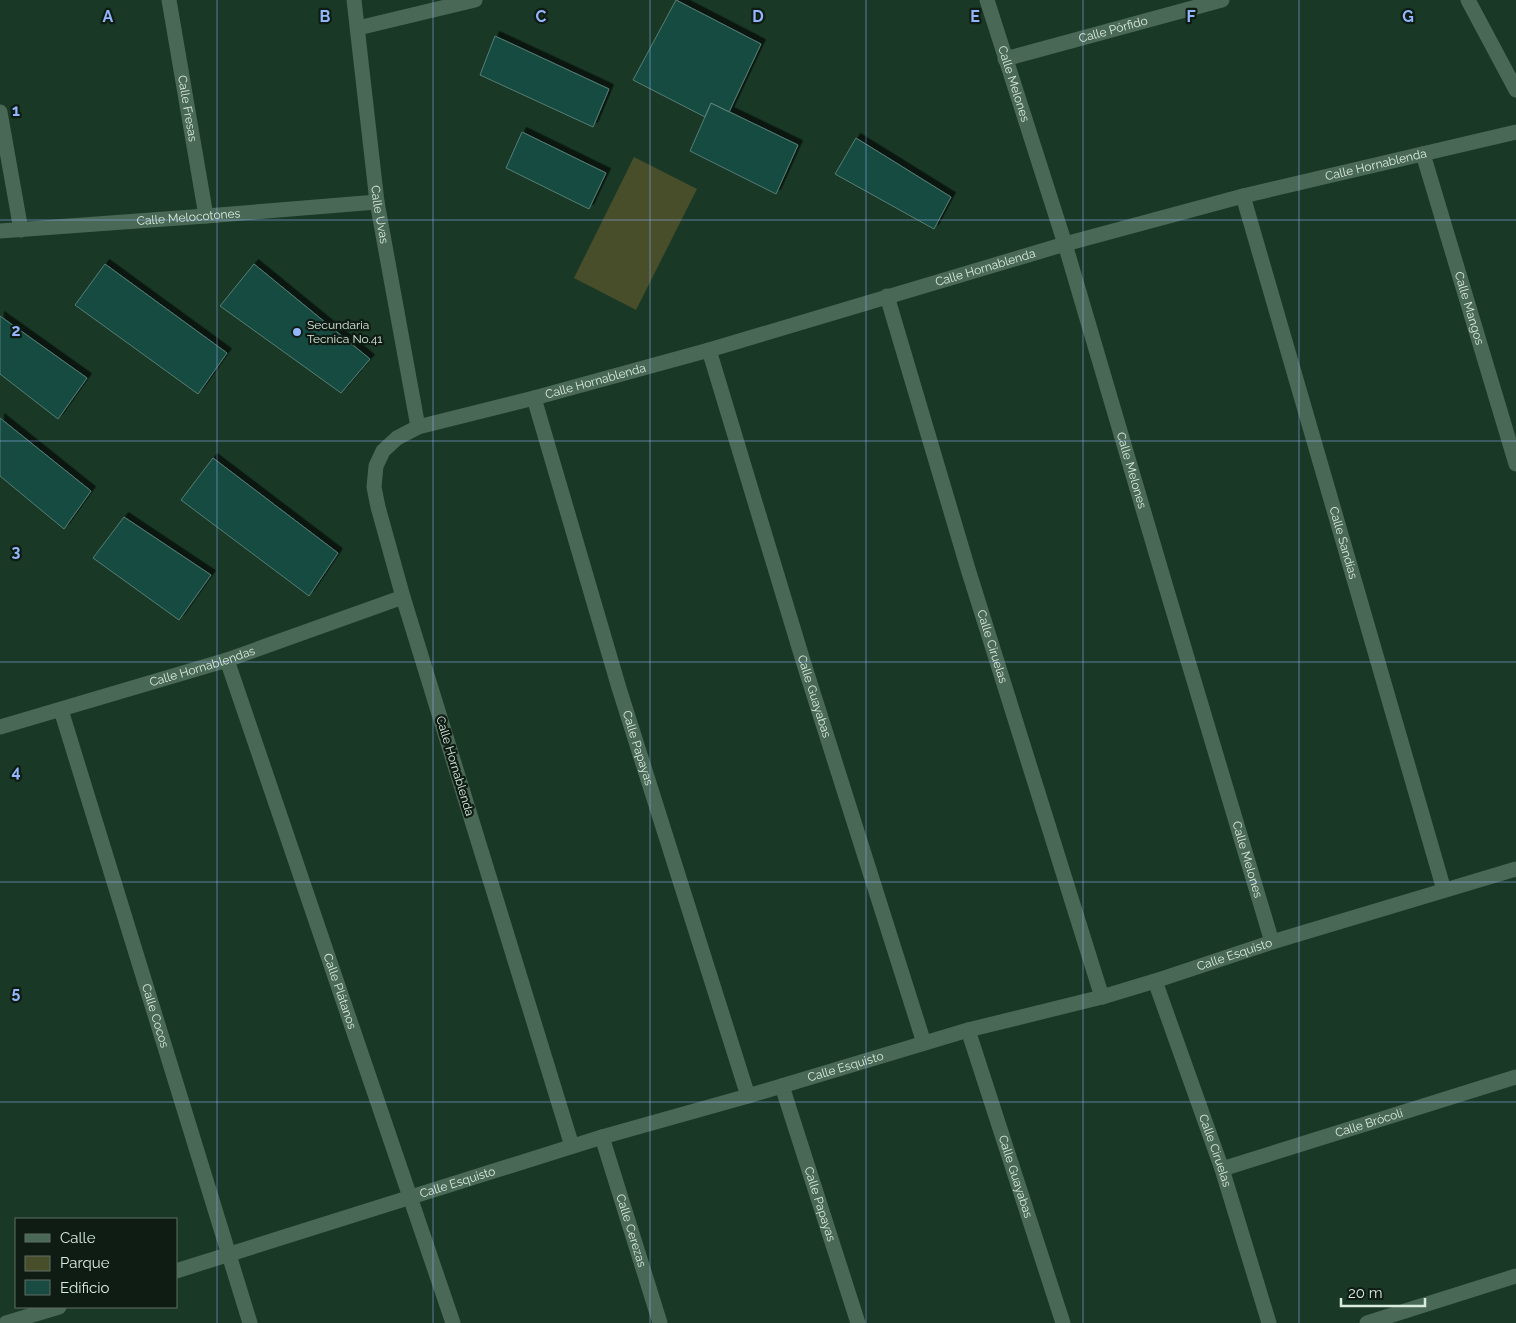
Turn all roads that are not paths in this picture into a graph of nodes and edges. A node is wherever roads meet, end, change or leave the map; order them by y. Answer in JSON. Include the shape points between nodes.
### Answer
{"nodes":[{"id":1,"x":169,"y":0,"type":"edge"},
{"id":2,"x":354,"y":0,"type":"edge"},
{"id":3,"x":475,"y":0,"type":"edge"},
{"id":4,"x":987,"y":0,"type":"edge"},
{"id":5,"x":1222,"y":0,"type":"edge"},
{"id":6,"x":1468,"y":0,"type":"edge"},
{"id":7,"x":358,"y":28,"type":"junction"},
{"id":8,"x":1005,"y":59,"type":"junction"},
{"id":9,"x":1516,"y":90,"type":"edge"},
{"id":10,"x":0,"y":112,"type":"edge"},
{"id":11,"x":1516,"y":132,"type":"edge"},
{"id":12,"x":1423,"y":154,"type":"junction"},
{"id":13,"x":1243,"y":196,"type":"junction"},
{"id":14,"x":377,"y":202,"type":"junction"},
{"id":15,"x":206,"y":216,"type":"junction"},
{"id":16,"x":21,"y":230,"type":"junction"},
{"id":17,"x":0,"y":232,"type":"edge"},
{"id":18,"x":1065,"y":244,"type":"junction"},
{"id":19,"x":887,"y":296,"type":"junction"},
{"id":20,"x":709,"y":350,"type":"junction"},
{"id":21,"x":534,"y":398,"type":"junction"},
{"id":22,"x":418,"y":426,"type":"junction"},
{"id":23,"x":1516,"y":464,"type":"edge"},
{"id":24,"x":403,"y":597,"type":"junction"},
{"id":25,"x":227,"y":660,"type":"junction"},
{"id":26,"x":61,"y":710,"type":"junction"},
{"id":27,"x":0,"y":727,"type":"edge"},
{"id":28,"x":1516,"y":869,"type":"edge"},
{"id":29,"x":1444,"y":890,"type":"junction"},
{"id":30,"x":1272,"y":942,"type":"junction"},
{"id":31,"x":1154,"y":981,"type":"junction"},
{"id":32,"x":1102,"y":997,"type":"junction"},
{"id":33,"x":968,"y":1030,"type":"junction"},
{"id":34,"x":924,"y":1043,"type":"junction"},
{"id":35,"x":1516,"y":1077,"type":"edge"},
{"id":36,"x":782,"y":1086,"type":"junction"},
{"id":37,"x":748,"y":1096,"type":"junction"},
{"id":38,"x":602,"y":1137,"type":"junction"},
{"id":39,"x":572,"y":1146,"type":"junction"},
{"id":40,"x":1222,"y":1169,"type":"junction"},
{"id":41,"x":409,"y":1197,"type":"junction"},
{"id":42,"x":228,"y":1255,"type":"junction"},
{"id":43,"x":178,"y":1270,"type":"edge"},
{"id":44,"x":1516,"y":1276,"type":"edge"},
{"id":45,"x":56,"y":1308,"type":"edge"},
{"id":46,"x":6,"y":1323,"type":"edge"},
{"id":47,"x":250,"y":1323,"type":"edge"},
{"id":48,"x":453,"y":1323,"type":"edge"},
{"id":49,"x":660,"y":1323,"type":"edge"},
{"id":50,"x":858,"y":1323,"type":"edge"},
{"id":51,"x":1063,"y":1323,"type":"edge"},
{"id":52,"x":1269,"y":1323,"type":"edge"},
{"id":53,"x":1367,"y":1323,"type":"edge"}],
"edges":[{"from":1,"to":15,"type":"street","name":"Calle Fresas"},
{"from":2,"to":7,"type":"street","name":"Calle Uvas"},
{"from":3,"to":7,"type":"street"},
{"from":4,"to":8,"type":"street","name":"Calle Melones"},
{"from":5,"to":8,"type":"street","name":"Calle Pórfido"},
{"from":6,"to":9,"type":"street"},
{"from":7,"to":14,"type":"street","name":"Calle Uvas"},
{"from":8,"to":18,"type":"street","name":"Calle Melones"},
{"from":10,"to":16,"type":"street"},
{"from":11,"to":12,"type":"street","name":"Calle Hornablenda"},
{"from":12,"to":13,"type":"street","name":"Calle Hornablenda"},
{"from":12,"to":23,"type":"street","name":"Calle Mangos"},
{"from":13,"to":18,"type":"street","name":"Calle Hornablenda"},
{"from":13,"to":29,"type":"street","name":"Calle Sandías"},
{"from":14,"to":15,"type":"street","name":"Calle Melocotones"},
{"from":14,"to":22,"type":"street","name":"Calle Uvas"},
{"from":15,"to":16,"type":"street","name":"Calle Melocotones"},
{"from":16,"to":17,"type":"street","name":"Calle Melocotones"},
{"from":18,"to":19,"type":"street","name":"Calle Hornablenda"},
{"from":18,"to":30,"type":"street","name":"Calle Melones"},
{"from":19,"to":20,"type":"street","name":"Calle Hornablenda"},
{"from":19,"to":32,"type":"street","name":"Calle Ciruelas","via":[[968,569]]},
{"from":20,"to":21,"type":"street","name":"Calle Hornablenda"},
{"from":20,"to":34,"type":"street","name":"Calle Guayabas"},
{"from":21,"to":22,"type":"street","name":"Calle Hornablenda"},
{"from":21,"to":37,"type":"street","name":"Calle Papayas","via":[[619,688]]},
{"from":22,"to":24,"type":"street","name":"Calle Hornablenda","via":[[383,450],[376,466],[374,486]]},
{"from":24,"to":25,"type":"street","name":"Calle Hornablendas"},
{"from":24,"to":39,"type":"street","name":"Calle Hornablenda"},
{"from":25,"to":26,"type":"street","name":"Calle Hornablendas"},
{"from":25,"to":41,"type":"street","name":"Calle Plátanos"},
{"from":26,"to":27,"type":"street","name":"Calle Hornablendas"},
{"from":26,"to":42,"type":"street","name":"Calle Cocos"},
{"from":28,"to":29,"type":"street","name":"Calle Esquisto"},
{"from":29,"to":30,"type":"street","name":"Calle Esquisto"},
{"from":30,"to":31,"type":"street","name":"Calle Esquisto"},
{"from":31,"to":32,"type":"street","name":"Calle Esquisto"},
{"from":31,"to":40,"type":"street","name":"Calle Ciruelas"},
{"from":32,"to":33,"type":"street","name":"Calle Esquisto"},
{"from":33,"to":34,"type":"street","name":"Calle Esquisto"},
{"from":33,"to":51,"type":"street","name":"Calle Guayabas"},
{"from":34,"to":36,"type":"street","name":"Calle Esquisto"},
{"from":35,"to":40,"type":"street","name":"Calle Brócoli"},
{"from":36,"to":37,"type":"street","name":"Calle Esquisto"},
{"from":36,"to":50,"type":"street","name":"Calle Papayas"},
{"from":37,"to":38,"type":"street","name":"Calle Esquisto"},
{"from":38,"to":39,"type":"street","name":"Calle Esquisto"},
{"from":38,"to":49,"type":"street","name":"Calle Cerezas"},
{"from":39,"to":41,"type":"street","name":"Calle Esquisto"},
{"from":40,"to":52,"type":"street","name":"Calle Ciruelas"},
{"from":41,"to":42,"type":"street","name":"Calle Esquisto"},
{"from":41,"to":48,"type":"street","name":"Calle Plátanos"},
{"from":42,"to":43,"type":"street","name":"Calle Esquisto"},
{"from":42,"to":47,"type":"street","name":"Calle Cocos"},
{"from":44,"to":53,"type":"street"},
{"from":45,"to":46,"type":"street"}]}
